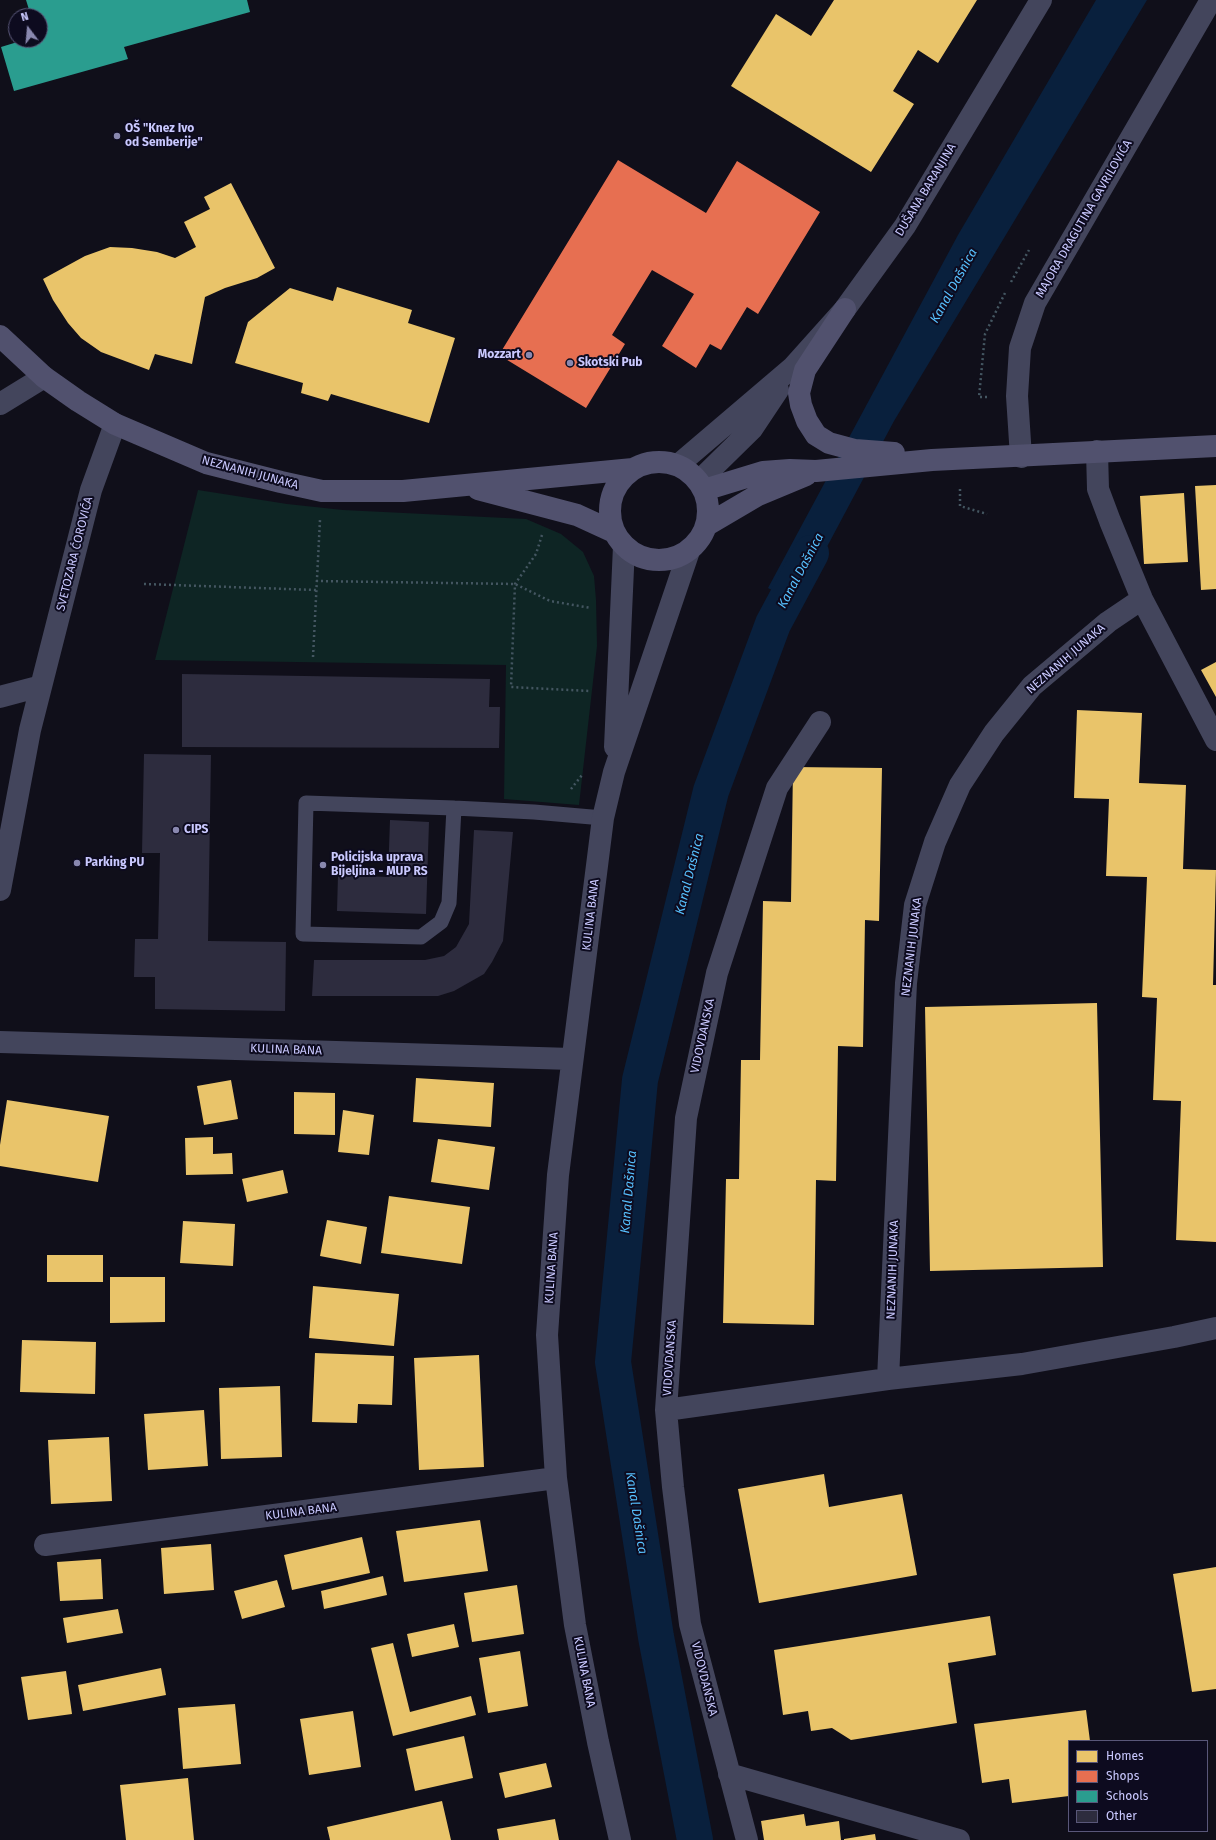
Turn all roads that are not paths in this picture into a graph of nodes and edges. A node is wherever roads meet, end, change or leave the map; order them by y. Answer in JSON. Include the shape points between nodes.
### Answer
{"nodes":[{"id":1,"x":1041,"y":0,"type":"edge"},
{"id":2,"x":1211,"y":0,"type":"edge"},
{"id":3,"x":845,"y":309,"type":"junction"},
{"id":4,"x":0,"y":336,"type":"edge"},
{"id":5,"x":793,"y":367,"type":"junction"},
{"id":6,"x":44,"y":377,"type":"junction"},
{"id":7,"x":0,"y":404,"type":"edge"},
{"id":8,"x":116,"y":424,"type":"junction"},
{"id":9,"x":1216,"y":446,"type":"edge"},
{"id":10,"x":1097,"y":451,"type":"junction"},
{"id":11,"x":1021,"y":456,"type":"junction"},
{"id":12,"x":932,"y":460,"type":"junction"},
{"id":13,"x":678,"y":465,"type":"junction"},
{"id":14,"x":633,"y":469,"type":"junction"},
{"id":15,"x":816,"y":471,"type":"junction"},
{"id":16,"x":465,"y":485,"type":"junction"},
{"id":17,"x":702,"y":485,"type":"junction"},
{"id":18,"x":707,"y":525,"type":"junction"},
{"id":19,"x":619,"y":539,"type":"junction"},
{"id":20,"x":689,"y":551,"type":"junction"},
{"id":21,"x":1142,"y":599,"type":"junction"},
{"id":22,"x":42,"y":686,"type":"junction"},
{"id":23,"x":0,"y":697,"type":"edge"},
{"id":24,"x":820,"y":722,"type":"dead end"},
{"id":25,"x":1216,"y":740,"type":"edge"},
{"id":26,"x":614,"y":772,"type":"junction"},
{"id":27,"x":454,"y":808,"type":"junction"},
{"id":28,"x":603,"y":818,"type":"junction"},
{"id":29,"x":0,"y":890,"type":"edge"},
{"id":30,"x":0,"y":1042,"type":"edge"},
{"id":31,"x":572,"y":1059,"type":"junction"},
{"id":32,"x":1216,"y":1328,"type":"edge"},
{"id":33,"x":888,"y":1379,"type":"junction"},
{"id":34,"x":666,"y":1410,"type":"junction"},
{"id":35,"x":556,"y":1478,"type":"junction"},
{"id":36,"x":45,"y":1545,"type":"dead end"},
{"id":37,"x":729,"y":1774,"type":"junction"},
{"id":38,"x":620,"y":1840,"type":"edge"},
{"id":39,"x":747,"y":1840,"type":"edge"},
{"id":40,"x":959,"y":1840,"type":"edge"}],
"edges":[{"from":1,"to":3,"type":"street","name":"DUŠANA BARANJINA","via":[[905,226]]},
{"from":2,"to":11,"type":"street","name":"MAJORA DRAGUTINA GAVRILOVIĆA","via":[[1035,303],[1020,348],[1017,396]]},
{"from":3,"to":5,"type":"street","name":"DUŠANA BARANJINA"},
{"from":3,"to":12,"type":"main road","via":[[805,370],[799,393],[807,421],[816,435],[829,443],[855,450],[907,454]]},
{"from":4,"to":6,"type":"main road","name":"NEZNANIH JUNAKA"},
{"from":5,"to":13,"type":"street"},
{"from":5,"to":17,"type":"street","via":[[752,429]]},
{"from":6,"to":7,"type":"street"},
{"from":6,"to":8,"type":"main road","name":"NEZNANIH JUNAKA"},
{"from":8,"to":16,"type":"main road","name":"NEZNANIH JUNAKA","via":[[206,463],[322,491],[403,491]]},
{"from":8,"to":22,"type":"street","name":"SVETOZARA ĆOROVIĆA","via":[[102,455],[91,490]]},
{"from":9,"to":10,"type":"main road"},
{"from":10,"to":11,"type":"main road"},
{"from":10,"to":21,"type":"street","via":[[1098,489]]},
{"from":11,"to":12,"type":"main road"},
{"from":12,"to":15,"type":"main road"},
{"from":13,"to":14,"type":"main road","via":[[648,463]]},
{"from":13,"to":17,"type":"main road","via":[[690,472]]},
{"from":14,"to":16,"type":"main road","name":"NEZNANIH JUNAKA"},
{"from":14,"to":19,"type":"main road","via":[[620,480],[612,497],[610,514]]},
{"from":15,"to":17,"type":"main road","via":[[763,472]]},
{"from":15,"to":18,"type":"main road","via":[[758,495]]},
{"from":16,"to":19,"type":"main road","via":[[577,516]]},
{"from":17,"to":18,"type":"main road","via":[[709,508]]},
{"from":18,"to":20,"type":"main road","via":[[700,540]]},
{"from":19,"to":20,"type":"main road","via":[[639,556],[656,561],[673,559]]},
{"from":19,"to":26,"type":"street"},
{"from":20,"to":26,"type":"street"},
{"from":21,"to":25,"type":"street"},
{"from":21,"to":33,"type":"street","name":"NEZNANIH JUNAKA","via":[[1108,622],[1032,686],[994,733],[960,785],[935,842],[915,904],[906,983]]},
{"from":22,"to":23,"type":"street"},
{"from":22,"to":29,"type":"street","name":"SVETOZARA ĆOROVIĆA","via":[[30,730]]},
{"from":24,"to":34,"type":"street","name":"VIDOVDANSKA","via":[[777,788],[717,973],[686,1118]]},
{"from":26,"to":28,"type":"street","name":"KULINA BANA"},
{"from":27,"to":27,"type":"lane","via":[[306,803],[303,934],[421,936],[441,922],[449,903]]},
{"from":27,"to":28,"type":"lane"},
{"from":28,"to":31,"type":"street","name":"KULINA BANA"},
{"from":30,"to":31,"type":"street","name":"KULINA BANA"},
{"from":31,"to":35,"type":"street","name":"KULINA BANA","via":[[558,1176],[547,1335]]},
{"from":32,"to":33,"type":"street","via":[[1022,1364]]},
{"from":33,"to":34,"type":"street"},
{"from":34,"to":37,"type":"street","name":"VIDOVDANSKA","via":[[690,1624]]},
{"from":35,"to":36,"type":"street","name":"KULINA BANA"},
{"from":35,"to":38,"type":"street","name":"KULINA BANA","via":[[575,1625]]},
{"from":37,"to":39,"type":"street","name":"VIDOVDANSKA"},
{"from":37,"to":40,"type":"street"}]}
